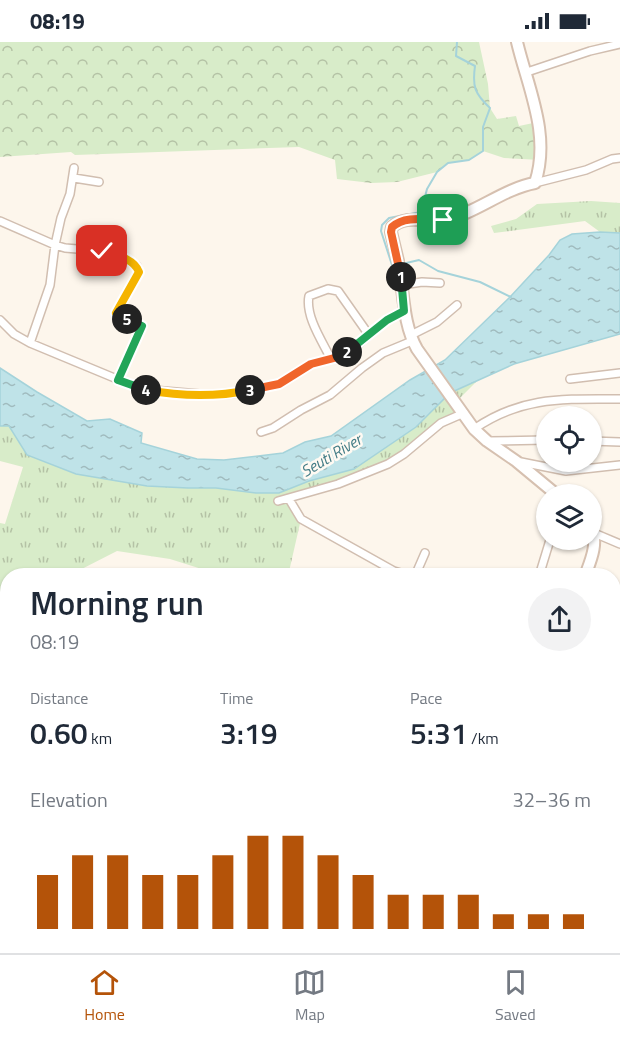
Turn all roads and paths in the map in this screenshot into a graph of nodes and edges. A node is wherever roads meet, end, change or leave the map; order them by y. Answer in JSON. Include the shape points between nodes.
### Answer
{"nodes":[{"id":1,"x":518,"y":42,"type":"edge"},
{"id":2,"x":620,"y":44,"type":"edge"},
{"id":3,"x":527,"y":72,"type":"junction"},
{"id":4,"x":620,"y":159,"type":"edge"},
{"id":5,"x":74,"y":168,"type":"dead end"},
{"id":6,"x":74,"y":178,"type":"junction"},
{"id":7,"x":99,"y":182,"type":"dead end"},
{"id":8,"x":535,"y":183,"type":"junction"},
{"id":9,"x":0,"y":221,"type":"edge"},
{"id":10,"x":55,"y":245,"type":"junction"},
{"id":11,"x":440,"y":284,"type":"dead end"},
{"id":12,"x":402,"y":285,"type":"junction"},
{"id":13,"x":457,"y":305,"type":"dead end"},
{"id":14,"x":404,"y":311,"type":"junction"},
{"id":15,"x":0,"y":320,"type":"edge"},
{"id":16,"x":369,"y":335,"type":"junction"},
{"id":17,"x":413,"y":342,"type":"junction"},
{"id":18,"x":30,"y":343,"type":"junction"},
{"id":19,"x":331,"y":359,"type":"junction"},
{"id":20,"x":620,"y":373,"type":"edge"},
{"id":21,"x":570,"y":379,"type":"dead end"},
{"id":22,"x":118,"y":380,"type":"junction"},
{"id":23,"x":620,"y":399,"type":"edge"},
{"id":24,"x":464,"y":413,"type":"junction"},
{"id":25,"x":474,"y":429,"type":"junction"},
{"id":26,"x":261,"y":432,"type":"dead end"},
{"id":27,"x":536,"y":440,"type":"edge"},
{"id":28,"x":487,"y":441,"type":"junction"},
{"id":29,"x":602,"y":441,"type":"edge"},
{"id":30,"x":620,"y":442,"type":"edge"},
{"id":31,"x":516,"y":461,"type":"junction"},
{"id":32,"x":620,"y":465,"type":"edge"},
{"id":33,"x":544,"y":484,"type":"edge"},
{"id":34,"x":289,"y":499,"type":"junction"},
{"id":35,"x":278,"y":501,"type":"dead end"},
{"id":36,"x":602,"y":536,"type":"edge"},
{"id":37,"x":620,"y":544,"type":"edge"},
{"id":38,"x":547,"y":550,"type":"edge"},
{"id":39,"x":594,"y":550,"type":"edge"},
{"id":40,"x":424,"y":553,"type":"dead end"},
{"id":41,"x":389,"y":568,"type":"edge"},
{"id":42,"x":417,"y":568,"type":"edge"},
{"id":43,"x":541,"y":568,"type":"edge"},
{"id":44,"x":588,"y":568,"type":"edge"}],
"edges":[{"from":1,"to":3,"type":"street"},
{"from":2,"to":3,"type":"street"},
{"from":3,"to":8,"type":"street","via":[[540,130],[541,152]]},
{"from":4,"to":8,"type":"street"},
{"from":5,"to":6,"type":"street"},
{"from":6,"to":7,"type":"street"},
{"from":6,"to":10,"type":"street"},
{"from":8,"to":12,"type":"street","via":[[443,220],[407,219],[396,223],[391,232]]},
{"from":9,"to":10,"type":"street"},
{"from":10,"to":18,"type":"street","via":[[50,285]]},
{"from":10,"to":22,"type":"street","via":[[102,251],[137,266],[139,272],[116,313],[142,326]]},
{"from":11,"to":12,"type":"street"},
{"from":12,"to":14,"type":"street"},
{"from":13,"to":17,"type":"street"},
{"from":14,"to":16,"type":"street"},
{"from":14,"to":17,"type":"street"},
{"from":15,"to":18,"type":"street"},
{"from":16,"to":19,"type":"street"},
{"from":16,"to":19,"type":"street","via":[[338,291],[328,289],[309,296],[307,304]]},
{"from":17,"to":24,"type":"street"},
{"from":17,"to":26,"type":"street","via":[[383,353],[330,395]]},
{"from":18,"to":22,"type":"street"},
{"from":19,"to":22,"type":"street","via":[[311,364],[279,384],[231,394],[153,391]]},
{"from":20,"to":21,"type":"street"},
{"from":23,"to":25,"type":"street","via":[[524,404],[491,417]]},
{"from":24,"to":25,"type":"street"},
{"from":24,"to":34,"type":"street","via":[[441,423],[388,464]]},
{"from":25,"to":28,"type":"street"},
{"from":27,"to":28,"type":"street"},
{"from":28,"to":31,"type":"street"},
{"from":29,"to":30,"type":"street"},
{"from":31,"to":32,"type":"street","via":[[566,471]]},
{"from":31,"to":33,"type":"street"},
{"from":34,"to":35,"type":"street"},
{"from":34,"to":41,"type":"street","via":[[301,519]]},
{"from":36,"to":37,"type":"street"},
{"from":38,"to":43,"type":"street"},
{"from":39,"to":44,"type":"street"},
{"from":40,"to":42,"type":"street"}]}
